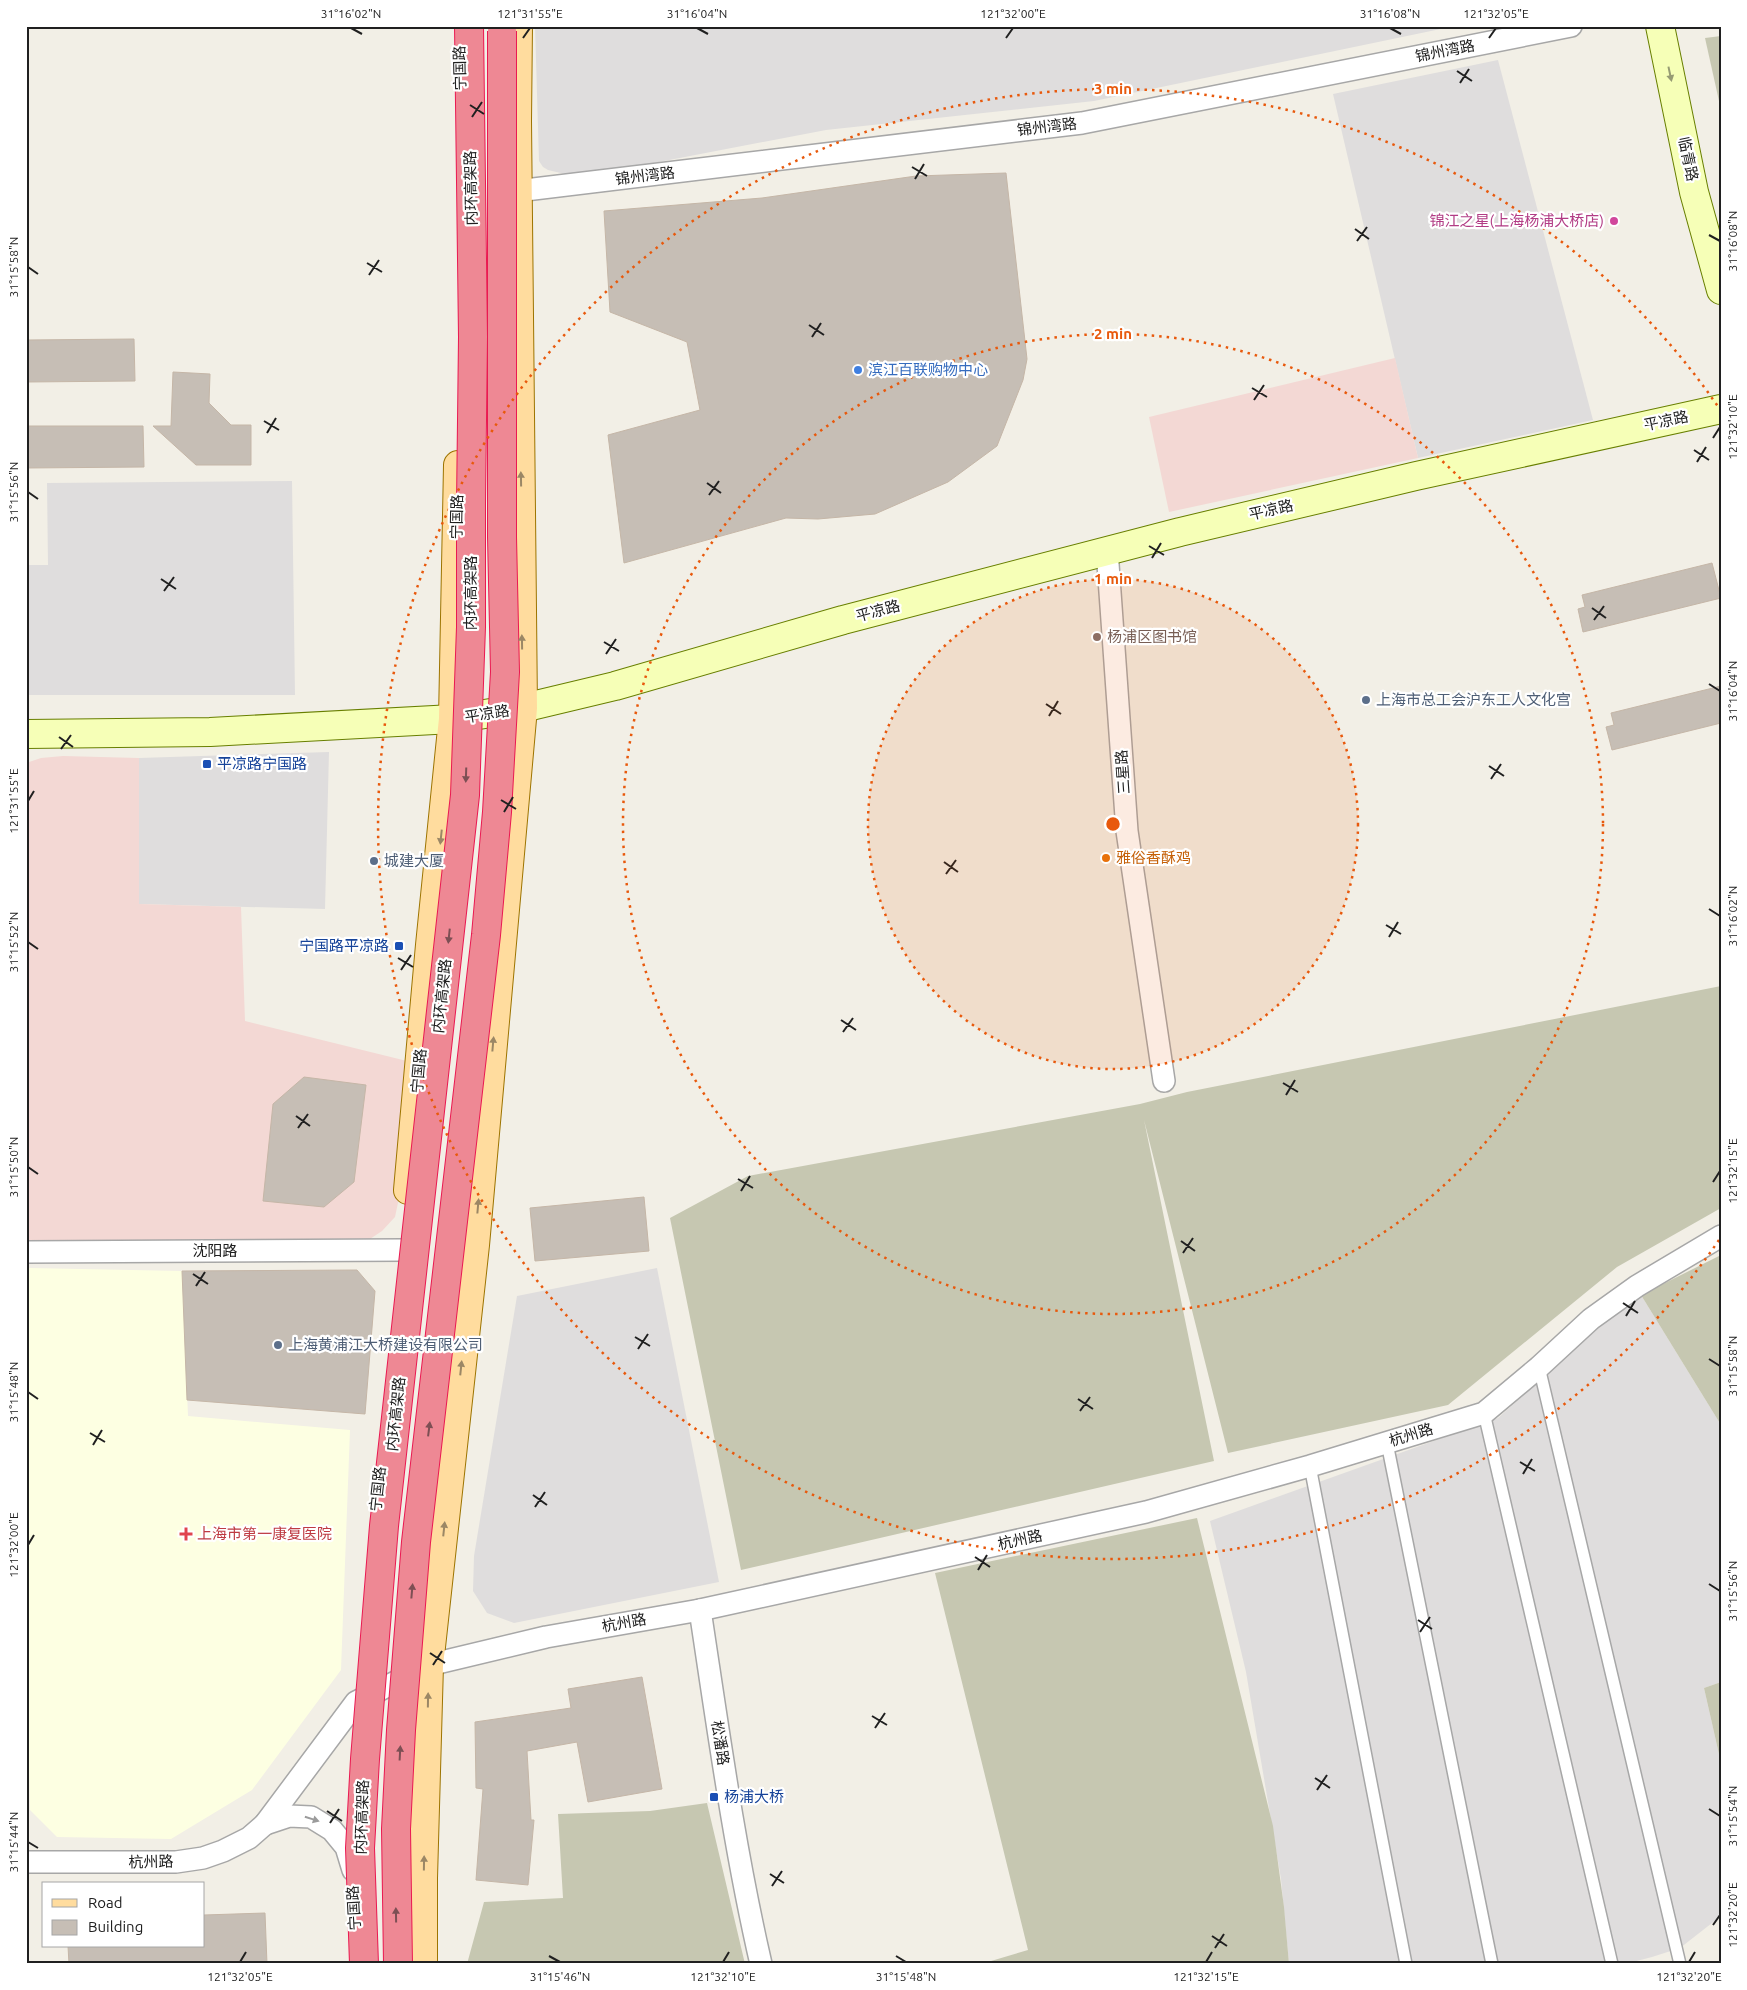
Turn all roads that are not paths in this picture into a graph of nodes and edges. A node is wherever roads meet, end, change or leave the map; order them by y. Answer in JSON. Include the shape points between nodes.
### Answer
{"nodes":[{"id":1,"x":459,"y":26,"type":"edge"},
{"id":2,"x":469,"y":26,"type":"edge"},
{"id":3,"x":1571,"y":26,"type":"edge"},
{"id":4,"x":1660,"y":26,"type":"edge"},
{"id":5,"x":510,"y":29,"type":"edge"},
{"id":6,"x":517,"y":192,"type":"junction"},
{"id":7,"x":1721,"y":290,"type":"edge"},
{"id":8,"x":1721,"y":409,"type":"edge"},
{"id":9,"x":1108,"y":550,"type":"junction"},
{"id":10,"x":523,"y":708,"type":"junction"},
{"id":11,"x":453,"y":719,"type":"junction"},
{"id":12,"x":26,"y":734,"type":"edge"},
{"id":13,"x":1164,"y":1080,"type":"dead end"},
{"id":14,"x":1721,"y":1236,"type":"edge"},
{"id":15,"x":403,"y":1250,"type":"junction"},
{"id":16,"x":26,"y":1252,"type":"edge"},
{"id":17,"x":1539,"y":1367,"type":"junction"},
{"id":18,"x":1484,"y":1413,"type":"junction"},
{"id":19,"x":1387,"y":1443,"type":"junction"},
{"id":20,"x":1310,"y":1466,"type":"junction"},
{"id":21,"x":700,"y":1610,"type":"junction"},
{"id":22,"x":429,"y":1665,"type":"junction"},
{"id":23,"x":356,"y":1702,"type":"junction"},
{"id":24,"x":265,"y":1824,"type":"junction"},
{"id":25,"x":26,"y":1862,"type":"edge"},
{"id":26,"x":353,"y":1870,"type":"junction"},
{"id":27,"x":357,"y":1964,"type":"edge"},
{"id":28,"x":364,"y":1964,"type":"edge"},
{"id":29,"x":398,"y":1964,"type":"edge"},
{"id":30,"x":424,"y":1964,"type":"edge"},
{"id":31,"x":761,"y":1964,"type":"edge"},
{"id":32,"x":1406,"y":1964,"type":"edge"},
{"id":33,"x":1492,"y":1964,"type":"edge"},
{"id":34,"x":1612,"y":1964,"type":"edge"},
{"id":35,"x":1680,"y":1964,"type":"edge"}],
"edges":[{"from":1,"to":11,"type":"main road","name":"宁国路","via":[[463,218]]},
{"from":2,"to":28,"type":"highway","name":"内环高架路","one_way":true,"bridge":true,"via":[[473,337],[471,627],[465,795],[384,1526],[364,1759],[360,1848]]},
{"from":3,"to":6,"type":"street","name":"锦州湾路","via":[[1082,123]]},
{"from":4,"to":7,"type":"main road","name":"临青路","one_way":true,"via":[[1694,192]]},
{"from":5,"to":6,"type":"main road"},
{"from":29,"to":5,"type":"highway","name":"内环高架路","one_way":true,"bridge":true,"via":[[396,1829],[415,1552],[486,935],[497,812],[505,672],[502,527]]},
{"from":10,"to":6,"type":"main road","one_way":true},
{"from":8,"to":9,"type":"main road","name":"平凉路","via":[[1416,476]]},
{"from":9,"to":10,"type":"main road","name":"平凉路","via":[[842,620],[615,686]]},
{"from":9,"to":13,"type":"street","name":"三星路","via":[[1127,831]]},
{"from":10,"to":11,"type":"main road","name":"平凉路"},
{"from":22,"to":10,"type":"main road","one_way":true,"via":[[476,1236]]},
{"from":11,"to":12,"type":"main road","name":"平凉路","via":[[210,732]]},
{"from":11,"to":15,"type":"main road","name":"宁国路","one_way":true},
{"from":14,"to":17,"type":"street","name":"杭州路","via":[[1591,1319]]},
{"from":15,"to":16,"type":"street","name":"沈阳路"},
{"from":15,"to":23,"type":"main road","name":"宁国路"},
{"from":17,"to":18,"type":"street","name":"杭州路"},
{"from":17,"to":35,"type":"lane"},
{"from":18,"to":19,"type":"street","name":"杭州路"},
{"from":18,"to":34,"type":"lane"},
{"from":19,"to":20,"type":"street","name":"杭州路"},
{"from":19,"to":33,"type":"lane"},
{"from":20,"to":21,"type":"street","name":"杭州路","via":[[1146,1512]]},
{"from":20,"to":32,"type":"lane"},
{"from":21,"to":22,"type":"street","name":"杭州路","via":[[546,1637]]},
{"from":21,"to":31,"type":"street","name":"松潘路","via":[[730,1801]]},
{"from":22,"to":23,"type":"street","name":"杭州路"},
{"from":30,"to":22,"type":"main road","one_way":true},
{"from":23,"to":24,"type":"street","name":"杭州路"},
{"from":23,"to":26,"type":"main road","name":"宁国路"},
{"from":24,"to":25,"type":"street","name":"杭州路","via":[[249,1838],[203,1858],[176,1862]]},
{"from":24,"to":26,"type":"street","name":"杭州路","one_way":true,"via":[[288,1816],[316,1819],[332,1830],[346,1847]]},
{"from":26,"to":27,"type":"main road","name":"宁国路"}]}
